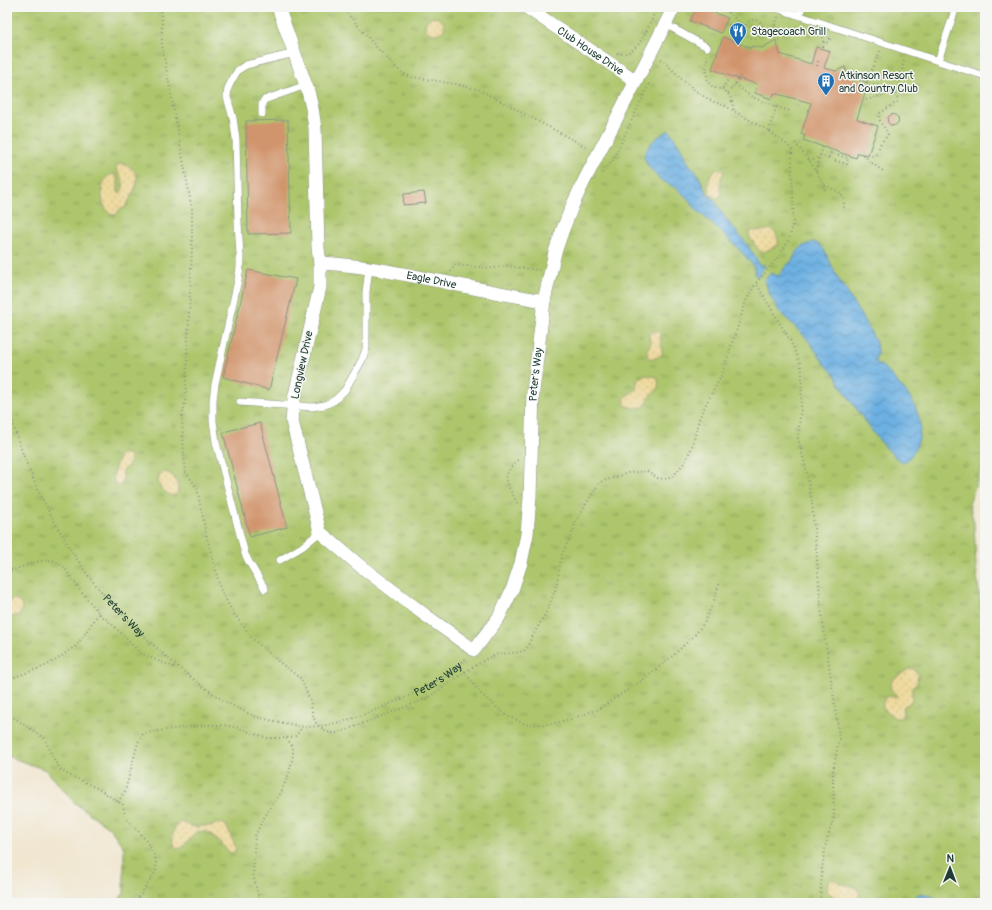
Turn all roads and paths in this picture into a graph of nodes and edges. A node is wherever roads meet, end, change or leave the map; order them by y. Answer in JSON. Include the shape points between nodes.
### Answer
{"nodes":[{"id":1,"x":278,"y":7,"type":"edge"},
{"id":2,"x":342,"y":7,"type":"edge"},
{"id":3,"x":526,"y":7,"type":"edge"},
{"id":4,"x":657,"y":7,"type":"edge"},
{"id":5,"x":674,"y":7,"type":"edge"},
{"id":6,"x":722,"y":7,"type":"edge"},
{"id":7,"x":773,"y":7,"type":"edge"},
{"id":8,"x":802,"y":7,"type":"edge"},
{"id":9,"x":956,"y":7,"type":"edge"},
{"id":10,"x":778,"y":16,"type":"dead end"},
{"id":11,"x":799,"y":16,"type":"junction"},
{"id":12,"x":665,"y":24,"type":"junction"},
{"id":13,"x":746,"y":27,"type":"junction"},
{"id":14,"x":787,"y":36,"type":"dead end"},
{"id":15,"x":824,"y":42,"type":"dead end"},
{"id":16,"x":823,"y":46,"type":"dead end"},
{"id":17,"x":707,"y":47,"type":"joint"},
{"id":18,"x":882,"y":48,"type":"dead end"},
{"id":19,"x":652,"y":51,"type":"junction"},
{"id":20,"x":615,"y":52,"type":"dead end"},
{"id":21,"x":295,"y":53,"type":"junction"},
{"id":22,"x":938,"y":60,"type":"junction"},
{"id":23,"x":818,"y":61,"type":"dead end"},
{"id":24,"x":816,"y":66,"type":"dead end"},
{"id":25,"x":902,"y":68,"type":"dead end"},
{"id":26,"x":740,"y":76,"type":"dead end"},
{"id":27,"x":985,"y":76,"type":"edge"},
{"id":28,"x":729,"y":78,"type":"dead end"},
{"id":29,"x":636,"y":80,"type":"junction"},
{"id":30,"x":651,"y":80,"type":"dead end"},
{"id":31,"x":306,"y":84,"type":"junction"},
{"id":32,"x":735,"y":84,"type":"junction"},
{"id":33,"x":722,"y":89,"type":"junction"},
{"id":34,"x":728,"y":93,"type":"junction"},
{"id":35,"x":896,"y":94,"type":"junction"},
{"id":36,"x":866,"y":100,"type":"dead end"},
{"id":37,"x":776,"y":107,"type":"junction"},
{"id":38,"x":734,"y":110,"type":"junction"},
{"id":39,"x":791,"y":112,"type":"dead end"},
{"id":40,"x":262,"y":114,"type":"dead end"},
{"id":41,"x":769,"y":131,"type":"junction"},
{"id":42,"x":795,"y":143,"type":"dead end"},
{"id":43,"x":823,"y":147,"type":"dead end"},
{"id":44,"x":590,"y":149,"type":"dead end"},
{"id":45,"x":819,"y":156,"type":"junction"},
{"id":46,"x":808,"y":159,"type":"junction"},
{"id":47,"x":828,"y":159,"type":"junction"},
{"id":48,"x":816,"y":171,"type":"junction"},
{"id":49,"x":883,"y":171,"type":"dead end"},
{"id":50,"x":602,"y":174,"type":"dead end"},
{"id":51,"x":824,"y":185,"type":"junction"},
{"id":52,"x":825,"y":190,"type":"dead end"},
{"id":53,"x":844,"y":208,"type":"dead end"},
{"id":54,"x":320,"y":263,"type":"junction"},
{"id":55,"x":369,"y":268,"type":"junction"},
{"id":56,"x":542,"y":270,"type":"dead end"},
{"id":57,"x":450,"y":278,"type":"dead end"},
{"id":58,"x":756,"y":283,"type":"junction"},
{"id":59,"x":544,"y":301,"type":"junction"},
{"id":60,"x":7,"y":382,"type":"edge"},
{"id":61,"x":240,"y":402,"type":"dead end"},
{"id":62,"x":294,"y":406,"type":"junction"},
{"id":63,"x":520,"y":456,"type":"dead end"},
{"id":64,"x":518,"y":506,"type":"dead end"},
{"id":65,"x":320,"y":532,"type":"junction"},
{"id":66,"x":280,"y":560,"type":"dead end"},
{"id":67,"x":7,"y":568,"type":"edge"},
{"id":68,"x":13,"y":570,"type":"junction"},
{"id":69,"x":7,"y":572,"type":"edge"},
{"id":70,"x":720,"y":581,"type":"dead end"},
{"id":71,"x":265,"y":589,"type":"dead end"},
{"id":72,"x":99,"y":613,"type":"junction"},
{"id":73,"x":474,"y":650,"type":"junction"},
{"id":74,"x":458,"y":666,"type":"junction"},
{"id":75,"x":180,"y":669,"type":"junction"},
{"id":76,"x":465,"y":672,"type":"junction"},
{"id":77,"x":7,"y":680,"type":"edge"},
{"id":78,"x":7,"y":713,"type":"edge"},
{"id":79,"x":319,"y":726,"type":"junction"},
{"id":80,"x":302,"y":727,"type":"junction"},
{"id":81,"x":286,"y":738,"type":"junction"},
{"id":82,"x":118,"y":802,"type":"junction"},
{"id":83,"x":135,"y":903,"type":"edge"},
{"id":84,"x":260,"y":903,"type":"edge"},
{"id":85,"x":820,"y":903,"type":"edge"}],
"edges":[{"from":1,"to":21,"type":"street","name":"Longview Drive"},
{"from":2,"to":44,"type":"path","via":[[403,74],[480,90]]},
{"from":3,"to":29,"type":"street","name":"Club House Drive"},
{"from":4,"to":20,"type":"path","via":[[642,40],[634,50],[621,54]]},
{"from":5,"to":12,"type":"street","name":"Peter's Way"},
{"from":6,"to":13,"type":"path"},
{"from":7,"to":11,"type":"lane"},
{"from":8,"to":11,"type":"lane"},
{"from":9,"to":22,"type":"lane"},
{"from":10,"to":14,"type":"path","via":[[771,36],[779,40]]},
{"from":11,"to":22,"type":"lane"},
{"from":12,"to":17,"type":"lane"},
{"from":12,"to":19,"type":"street","name":"Peter's Way"},
{"from":13,"to":13,"type":"path","via":[[746,33],[750,37],[756,38],[763,32],[763,26],[756,20],[751,20]]},
{"from":15,"to":16,"type":"path"},
{"from":17,"to":33,"type":"path","via":[[707,80],[714,87]]},
{"from":18,"to":35,"type":"path","via":[[867,80]]},
{"from":19,"to":29,"type":"street","name":"Peter's Way"},
{"from":19,"to":38,"type":"path","via":[[703,96]]},
{"from":21,"to":31,"type":"street","name":"Longview Drive"},
{"from":21,"to":71,"type":"lane","via":[[246,65],[238,70],[228,88],[227,97],[236,133],[240,267],[215,384],[214,421],[216,442],[245,554]]},
{"from":22,"to":27,"type":"lane"},
{"from":23,"to":24,"type":"path"},
{"from":25,"to":35,"type":"path"},
{"from":26,"to":32,"type":"path"},
{"from":28,"to":33,"type":"path"},
{"from":29,"to":59,"type":"street","name":"Peter's Way","via":[[584,180],[562,229]]},
{"from":30,"to":50,"type":"path","via":[[613,160]]},
{"from":31,"to":40,"type":"lane","via":[[264,100]]},
{"from":31,"to":54,"type":"street","name":"Longview Drive","via":[[315,128]]},
{"from":32,"to":34,"type":"path"},
{"from":32,"to":37,"type":"path","via":[[750,96]]},
{"from":33,"to":34,"type":"path"},
{"from":34,"to":38,"type":"path"},
{"from":35,"to":36,"type":"path"},
{"from":35,"to":49,"type":"path","via":[[897,102],[879,115],[879,120],[888,135],[875,155],[864,155]]},
{"from":37,"to":39,"type":"path"},
{"from":37,"to":41,"type":"path"},
{"from":38,"to":41,"type":"path"},
{"from":41,"to":58,"type":"path","via":[[792,150],[793,220],[790,235],[782,252]]},
{"from":42,"to":46,"type":"path"},
{"from":43,"to":45,"type":"path"},
{"from":45,"to":46,"type":"path","via":[[813,160]]},
{"from":45,"to":47,"type":"path"},
{"from":45,"to":48,"type":"path"},
{"from":46,"to":48,"type":"path"},
{"from":47,"to":47,"type":"path","via":[[847,164],[848,158],[831,153]]},
{"from":48,"to":51,"type":"path"},
{"from":51,"to":52,"type":"path"},
{"from":51,"to":53,"type":"path","via":[[839,192],[844,200]]},
{"from":54,"to":55,"type":"street","name":"Eagle Drive"},
{"from":54,"to":62,"type":"street","name":"Longview Drive","via":[[320,287]]},
{"from":55,"to":59,"type":"street","name":"Eagle Drive"},
{"from":55,"to":62,"type":"lane","via":[[366,292],[366,349],[362,360],[345,390],[335,400],[312,407]]},
{"from":56,"to":57,"type":"path","via":[[512,266],[491,268],[455,265]]},
{"from":58,"to":76,"type":"path","via":[[746,301],[722,377],[699,419],[692,447],[685,462],[674,475],[665,479],[657,478],[647,471],[628,473],[600,482],[575,523],[562,554],[556,588],[528,646],[524,651],[498,654],[488,658]]},
{"from":58,"to":85,"type":"path","via":[[790,340],[802,372],[798,438],[812,503],[822,618],[839,739],[832,783],[834,816],[826,843]]},
{"from":59,"to":73,"type":"street","name":"Peter's Way","via":[[533,391],[526,541],[512,590],[499,616]]},
{"from":60,"to":75,"type":"path","name":"Peter's Way","via":[[18,441],[44,502],[79,563],[111,602]]},
{"from":61,"to":62,"type":"lane"},
{"from":62,"to":65,"type":"street","name":"Longview Drive","via":[[292,421]]},
{"from":63,"to":64,"type":"path","via":[[507,473],[506,479]]},
{"from":65,"to":66,"type":"lane"},
{"from":65,"to":73,"type":"street","via":[[359,565]]},
{"from":67,"to":68,"type":"path"},
{"from":68,"to":69,"type":"path"},
{"from":68,"to":72,"type":"path","via":[[39,561],[52,560],[58,563],[64,567]]},
{"from":70,"to":76,"type":"path","via":[[714,602],[694,636],[641,681],[599,708],[571,719],[551,724],[528,725],[507,716],[481,694]]},
{"from":72,"to":75,"type":"path","via":[[139,652]]},
{"from":72,"to":77,"type":"path","via":[[77,645],[45,666]]},
{"from":73,"to":74,"type":"path","name":"Peter's Way"},
{"from":74,"to":76,"type":"path"},
{"from":74,"to":79,"type":"path","name":"Peter's Way","via":[[415,694],[342,722]]},
{"from":75,"to":80,"type":"path","name":"Peter's Way","via":[[225,702],[253,716]]},
{"from":76,"to":79,"type":"path","via":[[428,698],[350,729],[331,733]]},
{"from":78,"to":82,"type":"path","via":[[44,738],[61,770],[99,789]]},
{"from":79,"to":80,"type":"path","name":"Peter's Way"},
{"from":80,"to":81,"type":"path","via":[[294,736]]},
{"from":81,"to":82,"type":"path","via":[[268,738],[235,727],[204,724],[143,734],[139,739],[125,791]]},
{"from":81,"to":84,"type":"path","via":[[293,748],[289,774],[255,836],[253,874]]},
{"from":82,"to":83,"type":"path","via":[[123,804],[126,817],[152,851],[157,865],[156,871]]}]}
